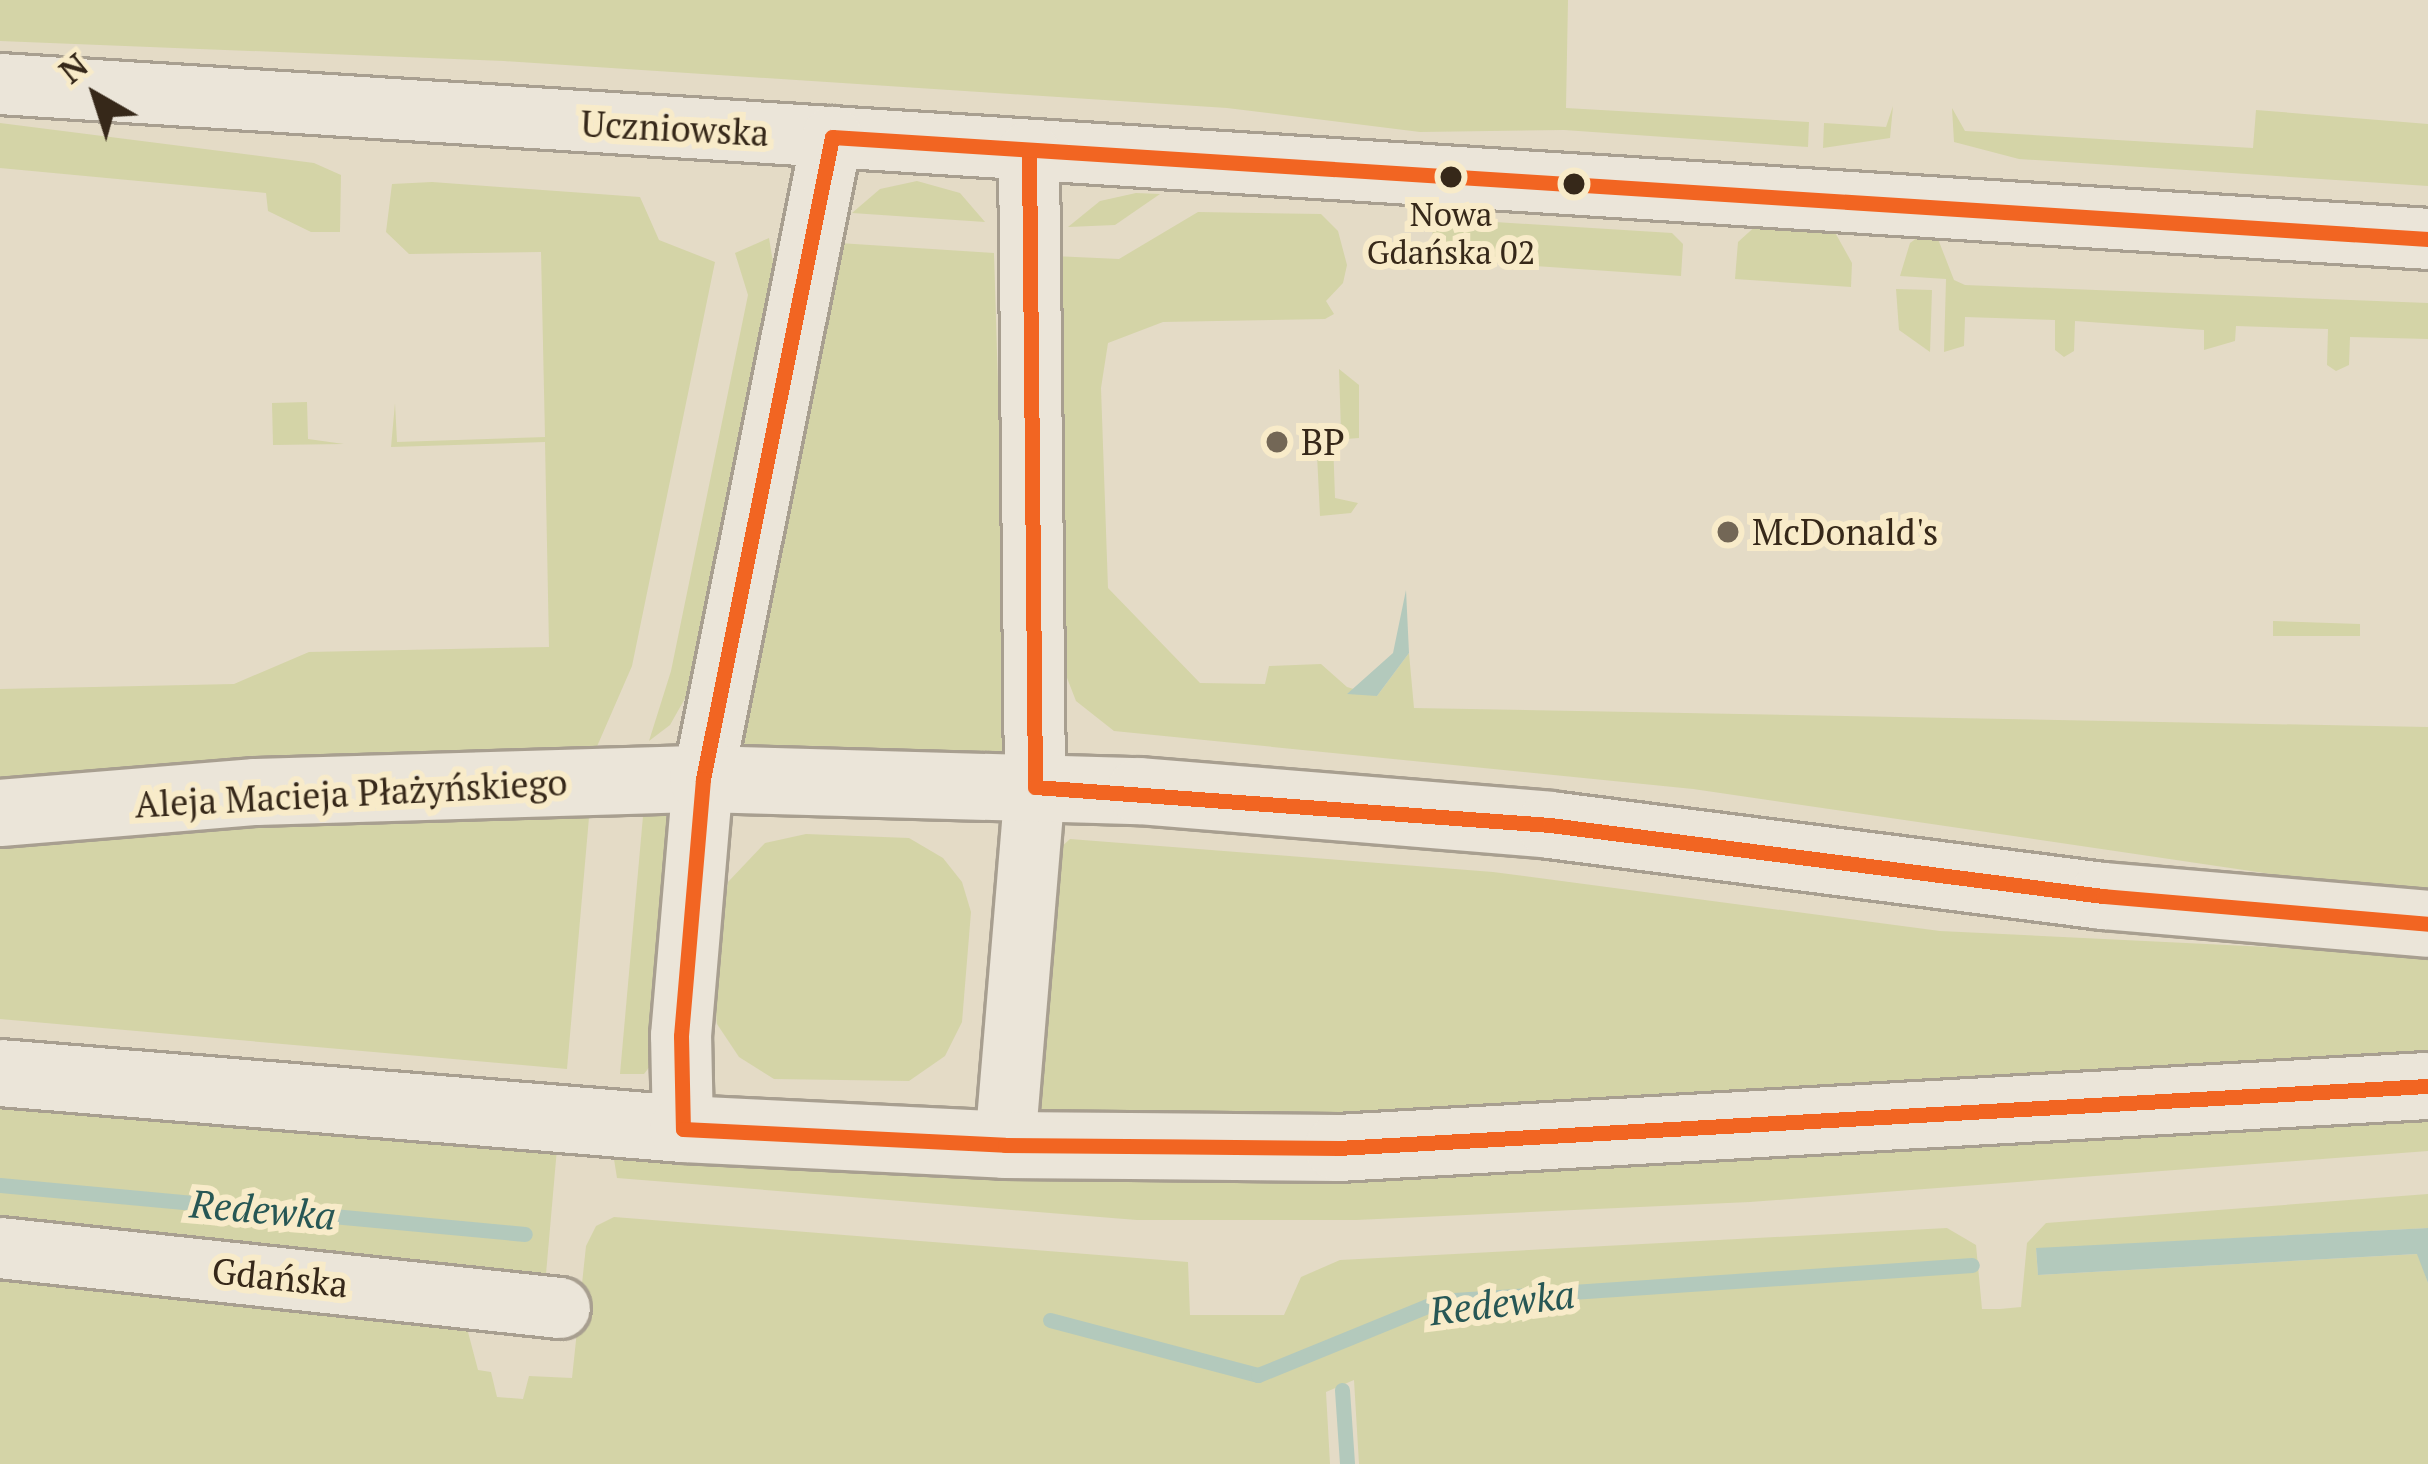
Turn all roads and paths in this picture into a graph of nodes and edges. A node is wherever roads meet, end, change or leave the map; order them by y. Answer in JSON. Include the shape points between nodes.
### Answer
{"nodes":[{"id":1,"x":0,"y":84,"type":"edge"},
{"id":2,"x":832,"y":137,"type":"junction"},
{"id":3,"x":1029,"y":151,"type":"junction"},
{"id":4,"x":2428,"y":239,"type":"edge"},
{"id":5,"x":703,"y":778,"type":"junction"},
{"id":6,"x":1035,"y":787,"type":"junction"},
{"id":7,"x":0,"y":813,"type":"edge"},
{"id":8,"x":2428,"y":924,"type":"edge"},
{"id":9,"x":0,"y":1073,"type":"edge"},
{"id":10,"x":2428,"y":1086,"type":"edge"},
{"id":11,"x":683,"y":1129,"type":"junction"},
{"id":12,"x":1005,"y":1145,"type":"junction"},
{"id":13,"x":0,"y":1248,"type":"edge"},
{"id":14,"x":560,"y":1308,"type":"dead end"}],
"edges":[{"from":1,"to":2,"type":"street","name":"Uczniowska"},
{"from":2,"to":3,"type":"street","name":"Uczniowska"},
{"from":2,"to":5,"type":"street"},
{"from":3,"to":4,"type":"street","name":"Uczniowska"},
{"from":3,"to":6,"type":"street"},
{"from":5,"to":6,"type":"main road","name":"Aleja Macieja Płażyńskiego"},
{"from":5,"to":7,"type":"main road","name":"Aleja Macieja Płażyńskiego","via":[[256,792]]},
{"from":5,"to":11,"type":"street","via":[[681,1036]]},
{"from":6,"to":8,"type":"main road","name":"Aleja Macieja Płażyńskiego","via":[[1550,825],[2103,896]]},
{"from":6,"to":12,"type":"street"},
{"from":9,"to":11,"type":"main road"},
{"from":10,"to":12,"type":"main road","via":[[1361,1147]]},
{"from":11,"to":12,"type":"main road"},
{"from":13,"to":14,"type":"street","name":"Gdańska"}]}
